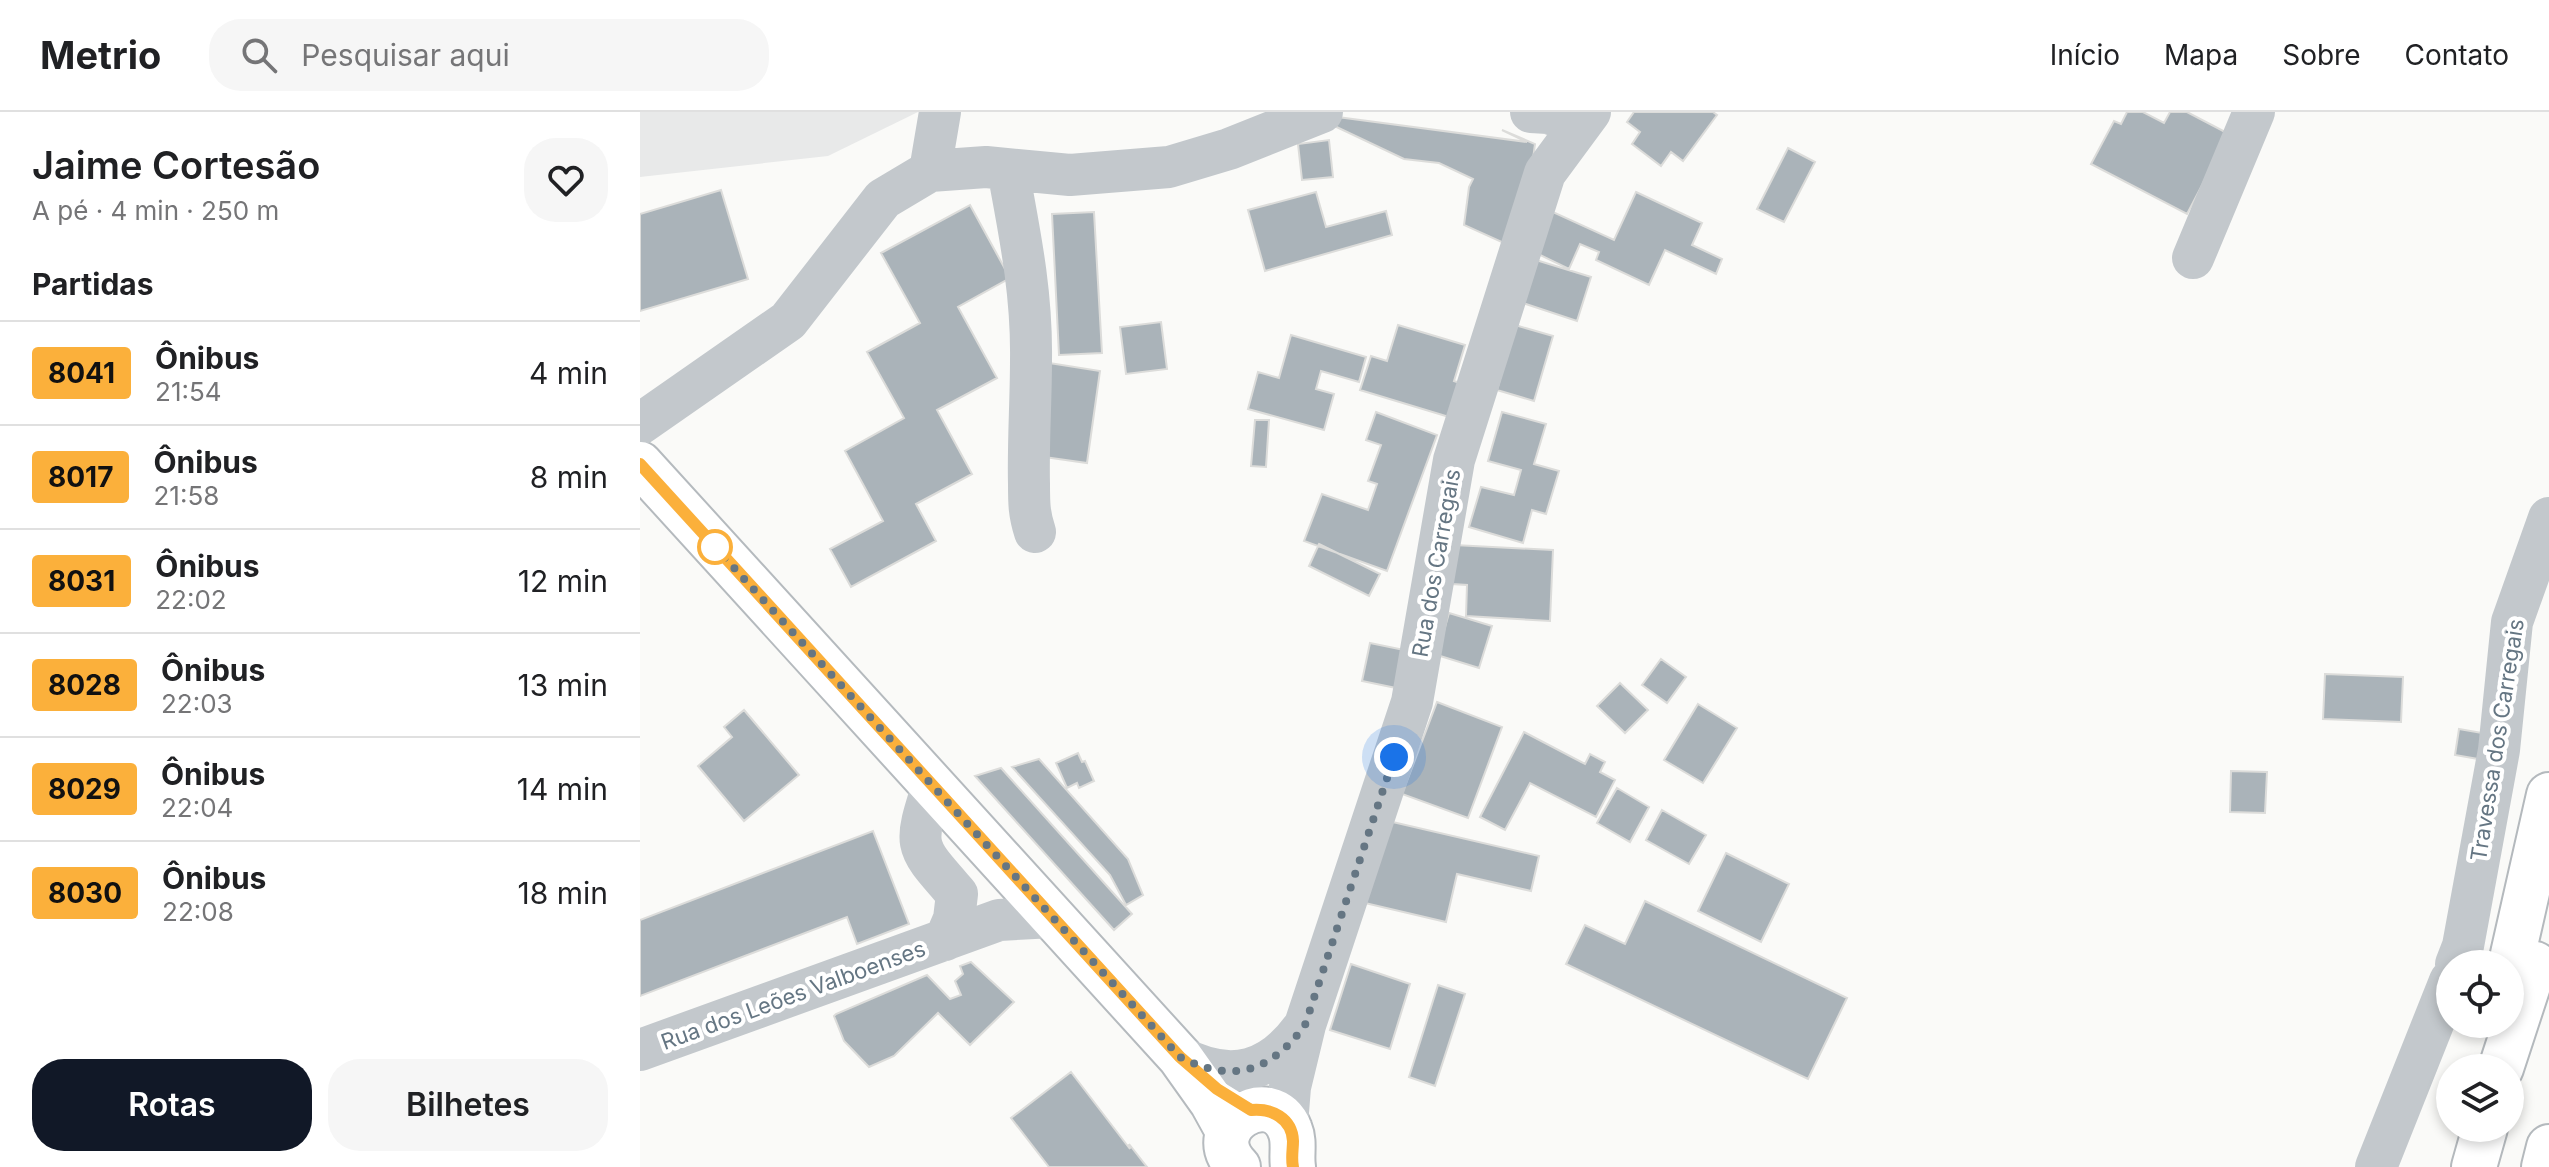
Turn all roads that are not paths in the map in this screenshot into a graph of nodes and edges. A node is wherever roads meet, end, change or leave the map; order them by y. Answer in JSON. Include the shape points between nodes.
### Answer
{"nodes":[{"id":1,"x":940,"y":112,"type":"edge"},
{"id":2,"x":1322,"y":112,"type":"edge"},
{"id":3,"x":1531,"y":112,"type":"edge"},
{"id":4,"x":2254,"y":112,"type":"edge"},
{"id":5,"x":1586,"y":118,"type":"edge"},
{"id":6,"x":1008,"y":170,"type":"junction"},
{"id":7,"x":930,"y":171,"type":"junction"},
{"id":8,"x":2193,"y":258,"type":"dead end"},
{"id":9,"x":640,"y":424,"type":"edge"},
{"id":10,"x":640,"y":464,"type":"edge"},
{"id":11,"x":2549,"y":518,"type":"edge"},
{"id":12,"x":1035,"y":532,"type":"dead end"},
{"id":13,"x":933,"y":785,"type":"junction"},
{"id":14,"x":2549,"y":795,"type":"edge"},
{"id":15,"x":957,"y":894,"type":"junction"},
{"id":16,"x":1053,"y":917,"type":"junction"},
{"id":17,"x":2549,"y":923,"type":"edge"},
{"id":18,"x":986,"y":925,"type":"junction"},
{"id":19,"x":945,"y":940,"type":"junction"},
{"id":20,"x":2461,"y":950,"type":"edge"},
{"id":21,"x":2514,"y":950,"type":"edge"},
{"id":22,"x":2436,"y":1016,"type":"edge"},
{"id":23,"x":1305,"y":1025,"type":"junction"},
{"id":24,"x":2504,"y":1049,"type":"edge"},
{"id":25,"x":640,"y":1050,"type":"edge"},
{"id":26,"x":1180,"y":1057,"type":"junction"},
{"id":27,"x":2481,"y":1142,"type":"edge"},
{"id":28,"x":2549,"y":1147,"type":"edge"},
{"id":29,"x":1260,"y":1150,"type":"edge"},
{"id":30,"x":2376,"y":1167,"type":"edge"},
{"id":31,"x":2474,"y":1167,"type":"edge"},
{"id":32,"x":2544,"y":1167,"type":"edge"}],
"edges":[{"from":1,"to":7,"type":"street"},
{"from":2,"to":6,"type":"street","via":[[1169,167],[1070,175]]},
{"from":3,"to":5,"type":"street"},
{"from":4,"to":8,"type":"street"},
{"from":5,"to":23,"type":"street","name":"Rua dos Carregais","via":[[1545,173],[1454,460],[1412,702]]},
{"from":6,"to":7,"type":"street"},
{"from":6,"to":12,"type":"street","via":[[1029,293],[1029,514]]},
{"from":7,"to":9,"type":"street","via":[[883,199],[788,321]]},
{"from":10,"to":13,"type":"main road"},
{"from":11,"to":20,"type":"street","name":"Travessa dos Carregais","via":[[2512,622],[2499,750]]},
{"from":13,"to":15,"type":"street","via":[[920,825],[920,844]]},
{"from":13,"to":16,"type":"main road"},
{"from":14,"to":21,"type":"main road"},
{"from":15,"to":18,"type":"street"},
{"from":15,"to":19,"type":"street","name":"Rua dos Leões Valboenses"},
{"from":16,"to":18,"type":"street","name":"Rua dos Leões Valboenses"},
{"from":16,"to":26,"type":"main road"},
{"from":17,"to":24,"type":"main road"},
{"from":18,"to":19,"type":"street","name":"Rua dos Leões Valboenses"},
{"from":19,"to":25,"type":"street","name":"Rua dos Leões Valboenses"},
{"from":22,"to":30,"type":"street"},
{"from":23,"to":26,"type":"street","name":"Rua dos Carregais","via":[[1273,1059],[1238,1073],[1199,1067]]},
{"from":23,"to":29,"type":"street","name":"Rua dos Carregais","via":[[1277,1080]]},
{"from":26,"to":29,"type":"main road","via":[[1212,1102]]},
{"from":27,"to":31,"type":"main road"},
{"from":28,"to":32,"type":"main road"}]}
